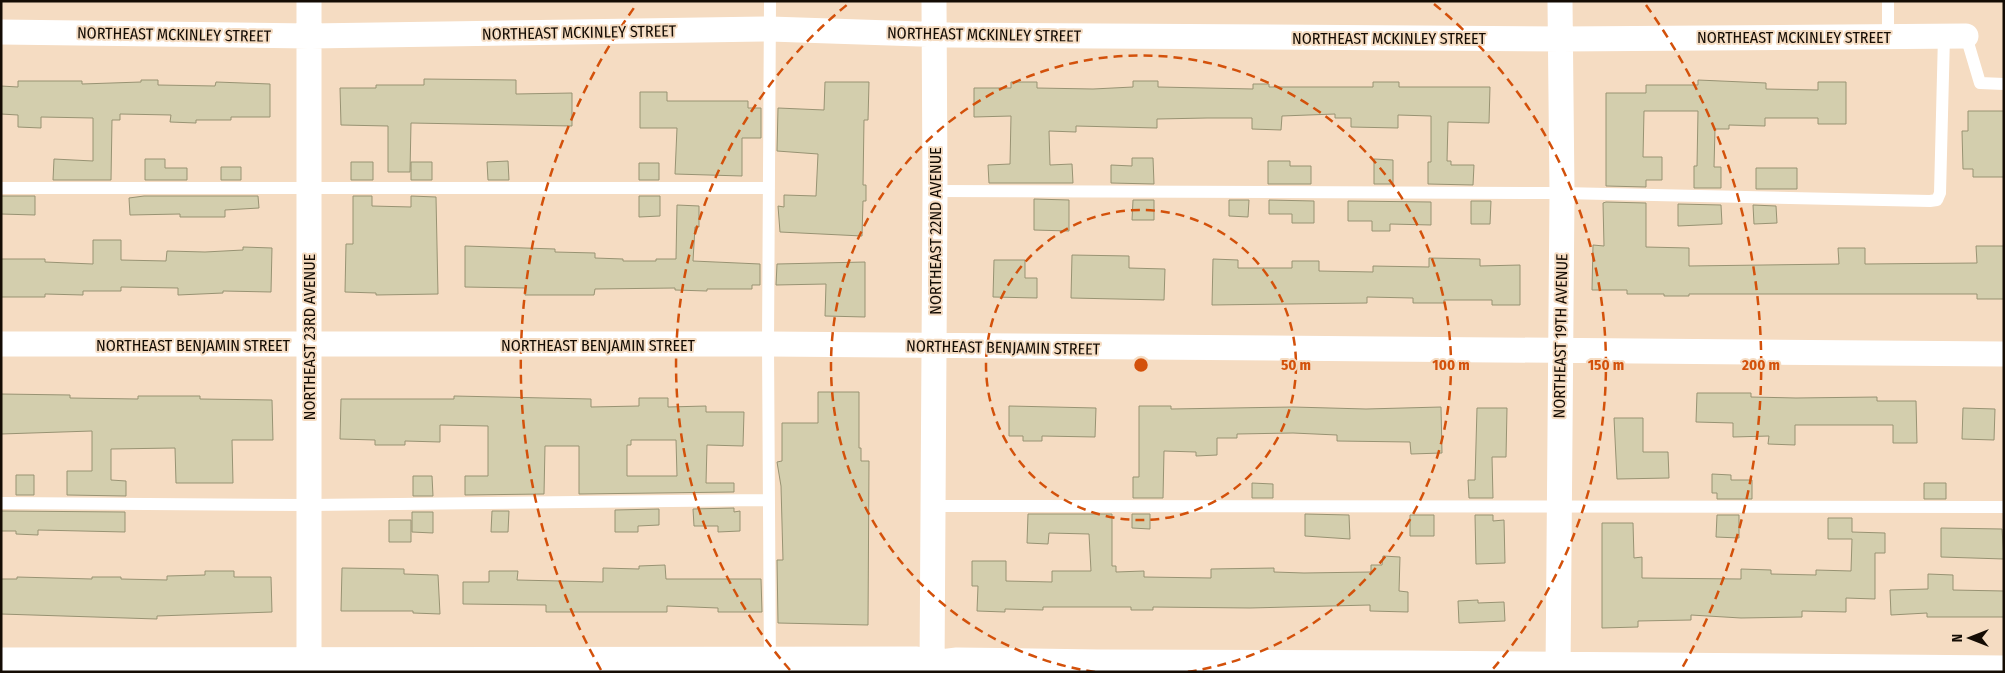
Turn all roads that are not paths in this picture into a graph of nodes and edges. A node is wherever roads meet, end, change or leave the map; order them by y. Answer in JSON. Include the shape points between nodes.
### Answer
{"nodes":[{"id":1,"x":309,"y":1,"type":"edge"},
{"id":2,"x":770,"y":1,"type":"edge"},
{"id":3,"x":934,"y":1,"type":"edge"},
{"id":4,"x":1560,"y":1,"type":"edge"},
{"id":5,"x":1888,"y":1,"type":"edge"},
{"id":6,"x":770,"y":29,"type":"junction"},
{"id":7,"x":1,"y":32,"type":"edge"},
{"id":8,"x":933,"y":34,"type":"junction"},
{"id":9,"x":310,"y":36,"type":"junction"},
{"id":10,"x":1888,"y":36,"type":"junction"},
{"id":11,"x":1955,"y":36,"type":"junction"},
{"id":12,"x":1561,"y":39,"type":"junction"},
{"id":13,"x":2004,"y":84,"type":"edge"},
{"id":14,"x":1,"y":188,"type":"edge"},
{"id":15,"x":769,"y":188,"type":"junction"},
{"id":16,"x":309,"y":189,"type":"junction"},
{"id":17,"x":935,"y":191,"type":"junction"},
{"id":18,"x":1562,"y":193,"type":"junction"},
{"id":19,"x":1,"y":344,"type":"edge"},
{"id":20,"x":768,"y":344,"type":"junction"},
{"id":21,"x":309,"y":346,"type":"junction"},
{"id":22,"x":934,"y":346,"type":"junction"},
{"id":23,"x":1560,"y":352,"type":"junction"},
{"id":24,"x":2004,"y":354,"type":"edge"},
{"id":25,"x":769,"y":500,"type":"junction"},
{"id":26,"x":1,"y":503,"type":"edge"},
{"id":27,"x":308,"y":505,"type":"junction"},
{"id":28,"x":1559,"y":505,"type":"junction"},
{"id":29,"x":934,"y":506,"type":"junction"},
{"id":30,"x":2004,"y":507,"type":"edge"},
{"id":31,"x":1,"y":660,"type":"edge"},
{"id":32,"x":309,"y":666,"type":"edge"},
{"id":33,"x":770,"y":666,"type":"edge"},
{"id":34,"x":932,"y":667,"type":"edge"},
{"id":35,"x":1098,"y":667,"type":"edge"},
{"id":36,"x":1409,"y":667,"type":"edge"},
{"id":37,"x":1558,"y":668,"type":"edge"},
{"id":38,"x":2004,"y":668,"type":"edge"}],
"edges":[{"from":1,"to":9,"type":"street","name":"NORTHEAST 23RD AVENUE"},
{"from":2,"to":6,"type":"lane"},
{"from":3,"to":8,"type":"street","name":"NORTHEAST 22ND AVENUE"},
{"from":4,"to":12,"type":"street","name":"NORTHEAST 19TH AVENUE"},
{"from":5,"to":10,"type":"lane"},
{"from":6,"to":8,"type":"street","name":"NORTHEAST MCKINLEY STREET"},
{"from":6,"to":9,"type":"street","name":"NORTHEAST MCKINLEY STREET"},
{"from":6,"to":15,"type":"lane"},
{"from":7,"to":9,"type":"street","name":"NORTHEAST MCKINLEY STREET"},
{"from":8,"to":12,"type":"street","name":"NORTHEAST MCKINLEY STREET"},
{"from":8,"to":17,"type":"street","name":"NORTHEAST 22ND AVENUE"},
{"from":9,"to":16,"type":"street","name":"NORTHEAST 23RD AVENUE"},
{"from":10,"to":11,"type":"street","name":"NORTHEAST MCKINLEY STREET"},
{"from":10,"to":12,"type":"street","name":"NORTHEAST MCKINLEY STREET"},
{"from":11,"to":13,"type":"lane","via":[[1980,83]]},
{"from":11,"to":18,"type":"lane","via":[[1940,193],[1936,200]]},
{"from":12,"to":18,"type":"street","name":"NORTHEAST 19TH AVENUE"},
{"from":14,"to":16,"type":"lane"},
{"from":15,"to":16,"type":"lane"},
{"from":15,"to":20,"type":"lane"},
{"from":16,"to":21,"type":"street","name":"NORTHEAST 23RD AVENUE"},
{"from":17,"to":18,"type":"lane"},
{"from":17,"to":22,"type":"street","name":"NORTHEAST 22ND AVENUE"},
{"from":18,"to":23,"type":"street","name":"NORTHEAST 19TH AVENUE"},
{"from":19,"to":21,"type":"street","name":"NORTHEAST BENJAMIN STREET"},
{"from":20,"to":21,"type":"street","name":"NORTHEAST BENJAMIN STREET"},
{"from":20,"to":22,"type":"street","name":"NORTHEAST BENJAMIN STREET"},
{"from":20,"to":25,"type":"lane"},
{"from":21,"to":27,"type":"street","name":"NORTHEAST 23RD AVENUE"},
{"from":22,"to":23,"type":"street","name":"NORTHEAST BENJAMIN STREET"},
{"from":22,"to":29,"type":"street","name":"NORTHEAST 22ND AVENUE"},
{"from":23,"to":24,"type":"street","name":"NORTHEAST BENJAMIN STREET"},
{"from":23,"to":28,"type":"street","name":"NORTHEAST 19TH AVENUE"},
{"from":25,"to":27,"type":"lane"},
{"from":25,"to":33,"type":"lane"},
{"from":26,"to":27,"type":"lane"},
{"from":27,"to":32,"type":"street","name":"NORTHEAST 23RD AVENUE"},
{"from":28,"to":29,"type":"lane"},
{"from":28,"to":30,"type":"lane"},
{"from":28,"to":37,"type":"street","name":"NORTHEAST 19TH AVENUE"},
{"from":29,"to":34,"type":"street","name":"NORTHEAST 22ND AVENUE"},
{"from":31,"to":32,"type":"street"},
{"from":32,"to":33,"type":"street"},
{"from":33,"to":34,"type":"street","via":[[917,659]]},
{"from":34,"to":35,"type":"street","via":[[957,660]]},
{"from":35,"to":36,"type":"street"},
{"from":36,"to":37,"type":"street"},
{"from":37,"to":38,"type":"street"}]}
